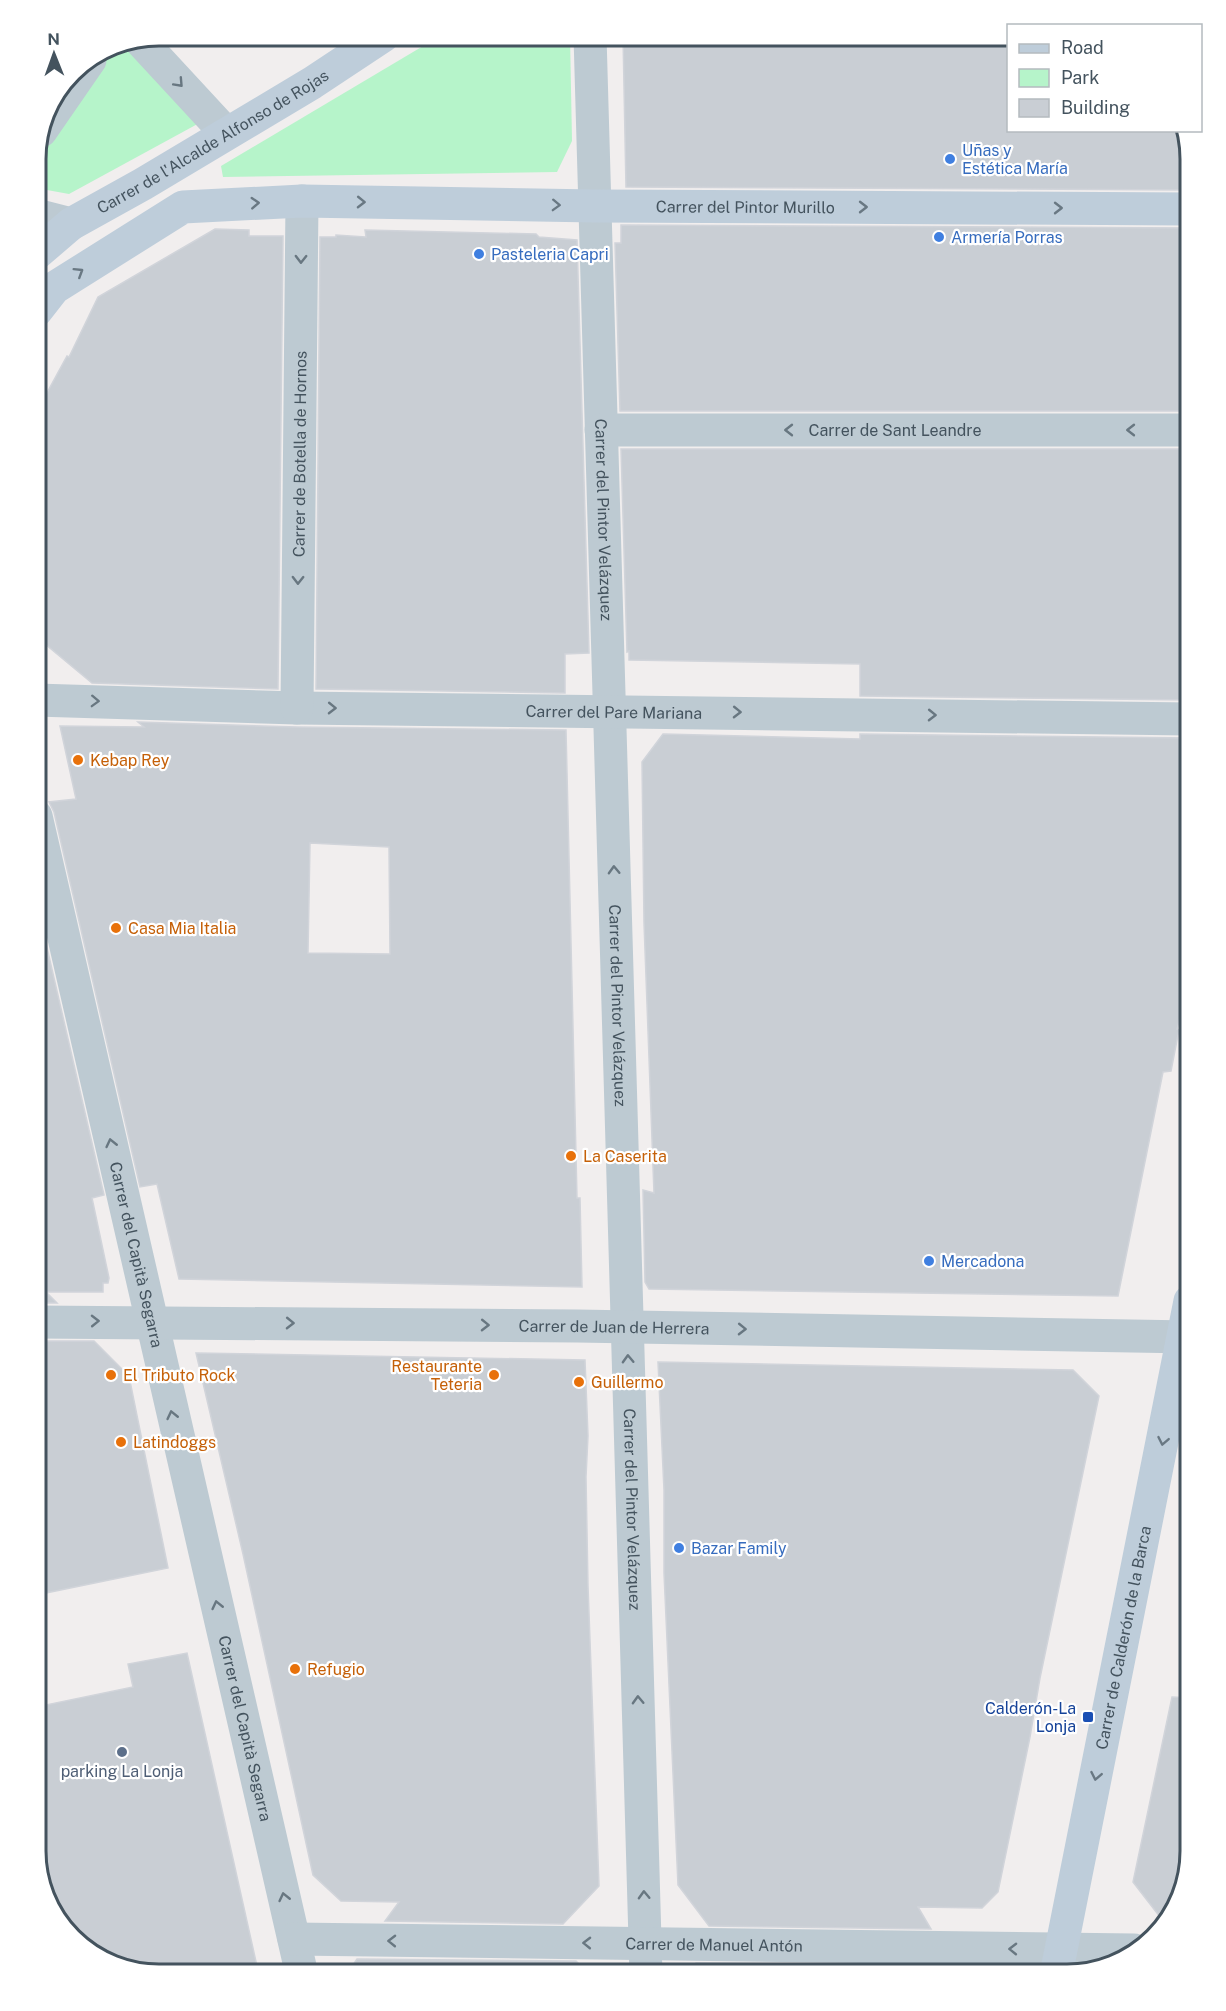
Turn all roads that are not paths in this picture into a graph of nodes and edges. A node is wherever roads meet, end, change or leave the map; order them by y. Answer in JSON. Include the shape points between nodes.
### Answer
{"nodes":[{"id":1,"x":368,"y":46,"type":"edge"},
{"id":2,"x":590,"y":46,"type":"edge"},
{"id":3,"x":146,"y":47,"type":"edge"},
{"id":4,"x":226,"y":133,"type":"junction"},
{"id":5,"x":302,"y":201,"type":"junction"},
{"id":6,"x":595,"y":206,"type":"junction"},
{"id":7,"x":1180,"y":209,"type":"edge"},
{"id":8,"x":47,"y":218,"type":"edge"},
{"id":9,"x":71,"y":224,"type":"junction"},
{"id":10,"x":47,"y":245,"type":"edge"},
{"id":11,"x":47,"y":297,"type":"edge"},
{"id":12,"x":601,"y":430,"type":"junction"},
{"id":13,"x":1180,"y":430,"type":"edge"},
{"id":14,"x":47,"y":700,"type":"edge"},
{"id":15,"x":297,"y":708,"type":"junction"},
{"id":16,"x":609,"y":710,"type":"junction"},
{"id":17,"x":1180,"y":718,"type":"edge"},
{"id":18,"x":47,"y":862,"type":"edge"},
{"id":19,"x":46,"y":1322,"type":"edge"},
{"id":20,"x":152,"y":1323,"type":"junction"},
{"id":21,"x":627,"y":1327,"type":"junction"},
{"id":22,"x":1180,"y":1336,"type":"edge"},
{"id":23,"x":1180,"y":1370,"type":"edge"},
{"id":24,"x":294,"y":1940,"type":"junction"},
{"id":25,"x":1116,"y":1953,"type":"edge"},
{"id":26,"x":645,"y":1959,"type":"edge"},
{"id":27,"x":1059,"y":1962,"type":"edge"},
{"id":28,"x":299,"y":1964,"type":"edge"}],
"edges":[{"from":1,"to":4,"type":"main road","name":"Carrer de l'Alcalde Alfonso de Rojas"},
{"from":2,"to":6,"type":"street","name":"Carrer del Pintor Velázquez"},
{"from":3,"to":4,"type":"street","one_way":true},
{"from":4,"to":9,"type":"main road","name":"Carrer de l'Alcalde Alfonso de Rojas"},
{"from":5,"to":6,"type":"main road","name":"Carrer del Pintor Murillo","one_way":true},
{"from":11,"to":5,"type":"main road","name":"Carrer del Pintor Murillo","one_way":true,"via":[[54,288],[183,207]]},
{"from":5,"to":15,"type":"street","name":"Carrer de Botella de Hornos","one_way":true},
{"from":6,"to":7,"type":"main road","name":"Carrer del Pintor Murillo","one_way":true},
{"from":6,"to":12,"type":"street","name":"Carrer del Pintor Velázquez"},
{"from":8,"to":9,"type":"street"},
{"from":9,"to":10,"type":"main road","name":"Carrer de l'Alcalde Alfonso de Rojas"},
{"from":13,"to":12,"type":"street","name":"Carrer de Sant Leandre","one_way":true},
{"from":12,"to":16,"type":"street","name":"Carrer del Pintor Velázquez"},
{"from":14,"to":15,"type":"street","name":"Carrer del Pare Mariana","one_way":true},
{"from":15,"to":16,"type":"street","name":"Carrer del Pare Mariana","one_way":true},
{"from":16,"to":17,"type":"street","name":"Carrer del Pare Mariana","one_way":true},
{"from":21,"to":16,"type":"street","name":"Carrer del Pintor Velázquez","one_way":true},
{"from":20,"to":18,"type":"street","name":"Carrer del Capità Segarra","one_way":true},
{"from":19,"to":20,"type":"street","name":"Carrer de Juan de Herrera","one_way":true},
{"from":20,"to":21,"type":"street","name":"Carrer de Juan de Herrera","one_way":true},
{"from":24,"to":20,"type":"street","name":"Carrer del Capità Segarra","one_way":true},
{"from":21,"to":22,"type":"street","name":"Carrer de Juan de Herrera","one_way":true},
{"from":26,"to":21,"type":"street","name":"Carrer del Pintor Velázquez","one_way":true},
{"from":23,"to":27,"type":"main road","name":"Carrer de Calderón de la Barca","one_way":true},
{"from":26,"to":24,"type":"street","name":"Carrer de Manuel Antón","one_way":true},
{"from":24,"to":28,"type":"street","name":"Carrer del Capità Segarra"},
{"from":25,"to":27,"type":"street","name":"Carrer de Manuel Antón"},
{"from":27,"to":26,"type":"street","name":"Carrer de Manuel Antón","one_way":true}]}
